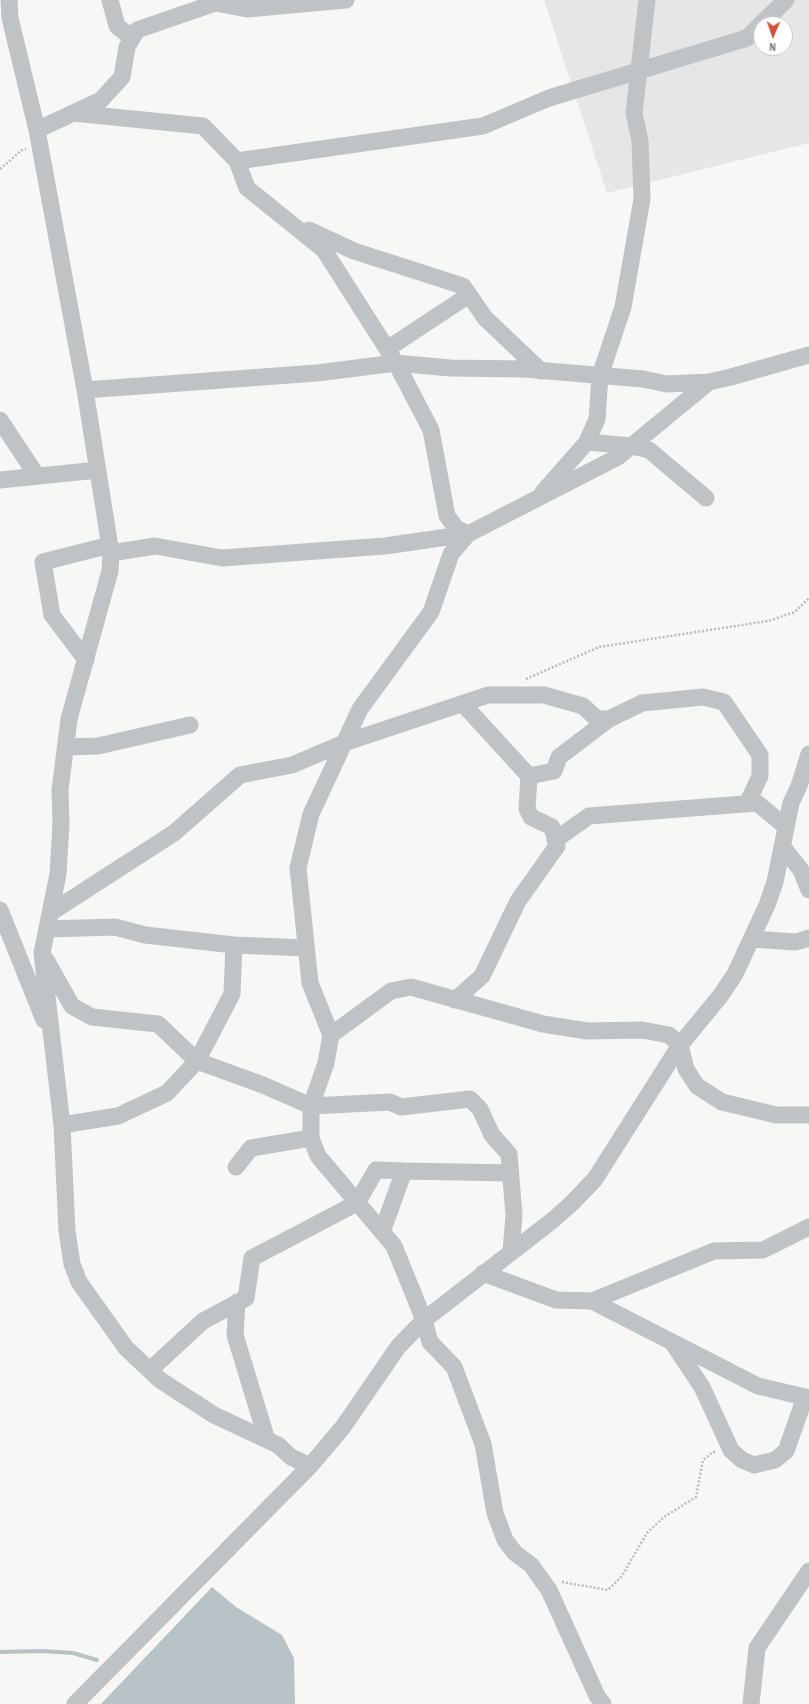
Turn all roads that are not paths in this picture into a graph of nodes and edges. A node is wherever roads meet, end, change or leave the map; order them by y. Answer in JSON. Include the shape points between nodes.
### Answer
{"nodes":[{"id":1,"x":9,"y":0,"type":"edge"},
{"id":2,"x":110,"y":0,"type":"edge"},
{"id":3,"x":346,"y":0,"type":"edge"},
{"id":4,"x":648,"y":0,"type":"edge"},
{"id":5,"x":786,"y":0,"type":"edge"},
{"id":6,"x":220,"y":2,"type":"edge"},
{"id":7,"x":769,"y":16,"type":"edge"},
{"id":8,"x":753,"y":32,"type":"edge"},
{"id":9,"x":132,"y":38,"type":"junction"},
{"id":10,"x":639,"y":70,"type":"junction"},
{"id":11,"x":73,"y":113,"type":"junction"},
{"id":12,"x":38,"y":138,"type":"junction"},
{"id":13,"x":237,"y":161,"type":"junction"},
{"id":14,"x":284,"y":218,"type":"junction"},
{"id":15,"x":469,"y":295,"type":"junction"},
{"id":16,"x":809,"y":355,"type":"edge"},
{"id":17,"x":391,"y":356,"type":"junction"},
{"id":18,"x":541,"y":371,"type":"junction"},
{"id":19,"x":600,"y":376,"type":"junction"},
{"id":20,"x":709,"y":382,"type":"junction"},
{"id":21,"x":85,"y":390,"type":"junction"},
{"id":22,"x":0,"y":420,"type":"edge"},
{"id":23,"x":587,"y":442,"type":"junction"},
{"id":24,"x":632,"y":446,"type":"junction"},
{"id":25,"x":98,"y":470,"type":"junction"},
{"id":26,"x":37,"y":476,"type":"junction"},
{"id":27,"x":0,"y":480,"type":"edge"},
{"id":28,"x":538,"y":498,"type":"junction"},
{"id":29,"x":706,"y":498,"type":"dead end"},
{"id":30,"x":468,"y":534,"type":"junction"},
{"id":31,"x":110,"y":549,"type":"junction"},
{"id":32,"x":86,"y":660,"type":"junction"},
{"id":33,"x":463,"y":704,"type":"junction"},
{"id":34,"x":609,"y":719,"type":"junction"},
{"id":35,"x":190,"y":725,"type":"dead end"},
{"id":36,"x":344,"y":743,"type":"junction"},
{"id":37,"x":66,"y":746,"type":"junction"},
{"id":38,"x":809,"y":754,"type":"edge"},
{"id":39,"x":529,"y":776,"type":"junction"},
{"id":40,"x":747,"y":804,"type":"junction"},
{"id":41,"x":786,"y":826,"type":"junction"},
{"id":42,"x":555,"y":840,"type":"junction"},
{"id":43,"x":782,"y":846,"type":"junction"},
{"id":44,"x":809,"y":890,"type":"edge"},
{"id":45,"x":0,"y":910,"type":"edge"},
{"id":46,"x":50,"y":912,"type":"junction"},
{"id":47,"x":47,"y":930,"type":"junction"},
{"id":48,"x":809,"y":938,"type":"edge"},
{"id":49,"x":752,"y":939,"type":"junction"},
{"id":50,"x":234,"y":946,"type":"junction"},
{"id":51,"x":306,"y":948,"type":"junction"},
{"id":52,"x":42,"y":953,"type":"junction"},
{"id":53,"x":455,"y":1000,"type":"junction"},
{"id":54,"x":331,"y":1035,"type":"junction"},
{"id":55,"x":53,"y":1043,"type":"junction"},
{"id":56,"x":680,"y":1045,"type":"junction"},
{"id":57,"x":197,"y":1061,"type":"junction"},
{"id":58,"x":311,"y":1106,"type":"junction"},
{"id":59,"x":809,"y":1115,"type":"edge"},
{"id":60,"x":62,"y":1125,"type":"junction"},
{"id":61,"x":311,"y":1138,"type":"junction"},
{"id":62,"x":236,"y":1167,"type":"dead end"},
{"id":63,"x":404,"y":1171,"type":"junction"},
{"id":64,"x":510,"y":1173,"type":"junction"},
{"id":65,"x":357,"y":1202,"type":"junction"},
{"id":66,"x":809,"y":1227,"type":"edge"},
{"id":67,"x":382,"y":1232,"type":"junction"},
{"id":68,"x":511,"y":1252,"type":"junction"},
{"id":69,"x":483,"y":1273,"type":"junction"},
{"id":70,"x":592,"y":1301,"type":"junction"},
{"id":71,"x":237,"y":1302,"type":"junction"},
{"id":72,"x":424,"y":1320,"type":"junction"},
{"id":73,"x":672,"y":1342,"type":"junction"},
{"id":74,"x":150,"y":1370,"type":"junction"},
{"id":75,"x":807,"y":1398,"type":"edge"},
{"id":76,"x":267,"y":1440,"type":"junction"},
{"id":77,"x":310,"y":1466,"type":"junction"},
{"id":78,"x":809,"y":1571,"type":"edge"},
{"id":79,"x":76,"y":1704,"type":"edge"},
{"id":80,"x":603,"y":1704,"type":"edge"},
{"id":81,"x":751,"y":1704,"type":"edge"}],
"edges":[{"from":1,"to":12,"type":"street","via":[[10,18]]},
{"from":2,"to":9,"type":"street","via":[[117,26]]},
{"from":3,"to":6,"type":"street","via":[[247,10]]},
{"from":4,"to":10,"type":"street"},
{"from":5,"to":7,"type":"street"},
{"from":6,"to":9,"type":"street","via":[[137,30]]},
{"from":8,"to":10,"type":"street","via":[[747,38]]},
{"from":9,"to":11,"type":"street","via":[[127,47],[122,77],[100,100]]},
{"from":10,"to":13,"type":"street","via":[[549,98],[483,126]]},
{"from":10,"to":19,"type":"street","via":[[634,113],[640,141],[642,199],[623,307]]},
{"from":11,"to":12,"type":"street"},
{"from":11,"to":13,"type":"street","via":[[203,126]]},
{"from":12,"to":21,"type":"street"},
{"from":13,"to":14,"type":"street","via":[[247,188]]},
{"from":14,"to":15,"type":"street","via":[[354,251],[463,286]]},
{"from":14,"to":17,"type":"street","via":[[324,250]]},
{"from":15,"to":17,"type":"street"},
{"from":15,"to":18,"type":"street","via":[[485,318]]},
{"from":16,"to":20,"type":"street","via":[[732,378]]},
{"from":17,"to":18,"type":"street","via":[[450,368]]},
{"from":17,"to":21,"type":"street","via":[[318,373]]},
{"from":17,"to":30,"type":"street","via":[[430,430],[447,516],[456,528]]},
{"from":18,"to":19,"type":"street"},
{"from":19,"to":20,"type":"street","via":[[644,379],[666,384]]},
{"from":19,"to":23,"type":"street","via":[[597,419]]},
{"from":20,"to":24,"type":"street"},
{"from":21,"to":25,"type":"street"},
{"from":22,"to":26,"type":"street"},
{"from":23,"to":24,"type":"street"},
{"from":23,"to":28,"type":"street"},
{"from":24,"to":28,"type":"street","via":[[618,457]]},
{"from":24,"to":29,"type":"street","via":[[649,450]]},
{"from":25,"to":26,"type":"street"},
{"from":25,"to":31,"type":"street"},
{"from":26,"to":27,"type":"street"},
{"from":28,"to":30,"type":"street"},
{"from":30,"to":31,"type":"street","via":[[385,546],[222,558],[155,546]]},
{"from":30,"to":36,"type":"street","via":[[451,554],[431,612],[360,709]]},
{"from":31,"to":32,"type":"street","via":[[110,571]]},
{"from":31,"to":32,"type":"street","via":[[43,562],[52,616]]},
{"from":32,"to":37,"type":"street","via":[[69,718]]},
{"from":33,"to":34,"type":"street","via":[[488,695],[544,694],[583,706],[597,718]]},
{"from":33,"to":36,"type":"street"},
{"from":33,"to":39,"type":"street"},
{"from":34,"to":39,"type":"street","via":[[559,757],[554,770]]},
{"from":34,"to":40,"type":"street","via":[[642,702],[703,697],[724,702],[760,755],[760,776]]},
{"from":35,"to":37,"type":"street","via":[[98,746]]},
{"from":36,"to":46,"type":"street","via":[[292,765],[240,775],[174,833]]},
{"from":36,"to":51,"type":"street","via":[[311,814],[298,868]]},
{"from":37,"to":46,"type":"street","via":[[60,790],[58,874]]},
{"from":38,"to":41,"type":"street","via":[[791,803]]},
{"from":39,"to":42,"type":"street","via":[[527,809],[531,817],[552,827]]},
{"from":40,"to":41,"type":"street","via":[[757,803]]},
{"from":40,"to":42,"type":"street","via":[[589,816]]},
{"from":41,"to":43,"type":"street"},
{"from":42,"to":53,"type":"street","via":[[557,846],[518,901],[482,976]]},
{"from":43,"to":44,"type":"street","via":[[801,870]]},
{"from":43,"to":49,"type":"street","via":[[775,882]]},
{"from":45,"to":55,"type":"street"},
{"from":46,"to":47,"type":"street"},
{"from":47,"to":50,"type":"street","via":[[114,927],[145,935]]},
{"from":47,"to":52,"type":"street"},
{"from":48,"to":49,"type":"street","via":[[796,942]]},
{"from":49,"to":56,"type":"street","via":[[735,974],[721,995]]},
{"from":50,"to":51,"type":"street"},
{"from":50,"to":57,"type":"street","via":[[232,994]]},
{"from":51,"to":54,"type":"street","via":[[310,983]]},
{"from":52,"to":55,"type":"street"},
{"from":52,"to":57,"type":"street","via":[[72,1006],[92,1017],[158,1024]]},
{"from":53,"to":54,"type":"street","via":[[411,987],[391,991]]},
{"from":53,"to":56,"type":"street","via":[[543,1024],[587,1031],[642,1030],[669,1035]]},
{"from":54,"to":58,"type":"street","via":[[326,1063]]},
{"from":55,"to":60,"type":"street"},
{"from":56,"to":59,"type":"street","via":[[686,1069],[697,1086],[722,1102],[776,1114]]},
{"from":56,"to":68,"type":"street","via":[[595,1179],[573,1202]]},
{"from":57,"to":58,"type":"street"},
{"from":57,"to":60,"type":"street","via":[[167,1093],[118,1116]]},
{"from":58,"to":61,"type":"street"},
{"from":58,"to":64,"type":"street","via":[[390,1102],[401,1106],[470,1099],[480,1109],[492,1135],[509,1154]]},
{"from":60,"to":74,"type":"street","via":[[67,1231],[72,1264],[89,1299],[126,1348]]},
{"from":61,"to":62,"type":"street","via":[[251,1148]]},
{"from":61,"to":65,"type":"street","via":[[318,1156]]},
{"from":63,"to":64,"type":"street"},
{"from":63,"to":65,"type":"street","via":[[376,1170]]},
{"from":63,"to":67,"type":"street"},
{"from":64,"to":68,"type":"street","via":[[514,1215]]},
{"from":65,"to":67,"type":"street"},
{"from":65,"to":71,"type":"street","via":[[252,1258],[246,1298]]},
{"from":66,"to":70,"type":"street","via":[[763,1250],[714,1251]]},
{"from":67,"to":72,"type":"street","via":[[394,1246]]},
{"from":68,"to":69,"type":"street"},
{"from":69,"to":70,"type":"street","via":[[556,1300]]},
{"from":69,"to":72,"type":"street"},
{"from":70,"to":73,"type":"street"},
{"from":71,"to":74,"type":"street","via":[[203,1322]]},
{"from":71,"to":76,"type":"street","via":[[235,1335]]},
{"from":72,"to":77,"type":"street","via":[[398,1347],[343,1427]]},
{"from":72,"to":80,"type":"street","via":[[430,1342],[454,1367],[483,1444],[495,1513],[505,1540],[514,1553],[531,1564],[549,1590]]},
{"from":73,"to":75,"type":"street","via":[[758,1386]]},
{"from":73,"to":75,"type":"street","via":[[702,1387],[731,1450],[742,1460],[754,1465],[775,1460],[786,1451]]},
{"from":74,"to":76,"type":"street","via":[[160,1380],[214,1415]]},
{"from":76,"to":77,"type":"street","via":[[278,1445],[290,1457]]},
{"from":77,"to":79,"type":"street"},
{"from":78,"to":81,"type":"street","via":[[758,1648]]}]}
